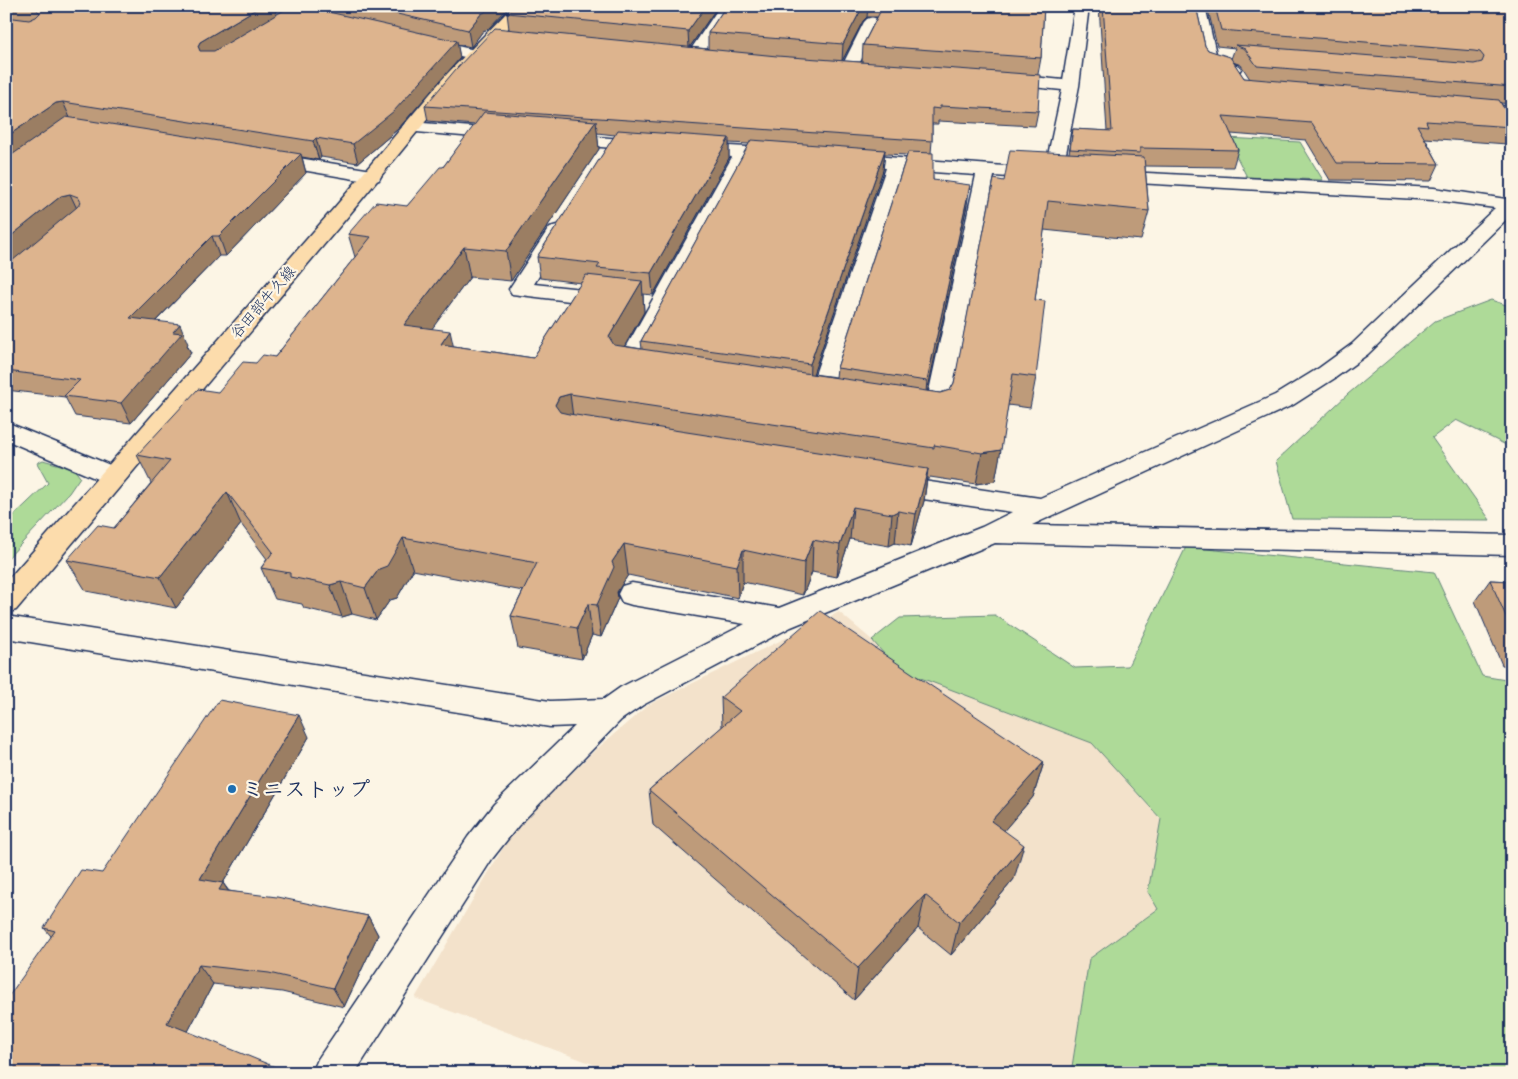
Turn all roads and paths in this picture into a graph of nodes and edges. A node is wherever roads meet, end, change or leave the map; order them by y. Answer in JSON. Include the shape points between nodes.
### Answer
{"nodes":[{"id":1,"x":262,"y":6,"type":"edge"},
{"id":2,"x":522,"y":6,"type":"edge"},
{"id":3,"x":728,"y":6,"type":"edge"},
{"id":4,"x":1082,"y":6,"type":"edge"},
{"id":5,"x":1197,"y":6,"type":"edge"},
{"id":6,"x":294,"y":14,"type":"junction"},
{"id":7,"x":331,"y":22,"type":"edge"},
{"id":8,"x":872,"y":22,"type":"edge"},
{"id":9,"x":278,"y":24,"type":"edge"},
{"id":10,"x":491,"y":35,"type":"junction"},
{"id":11,"x":515,"y":37,"type":"edge"},
{"id":12,"x":411,"y":41,"type":"edge"},
{"id":13,"x":1208,"y":52,"type":"junction"},
{"id":14,"x":676,"y":53,"type":"edge"},
{"id":15,"x":473,"y":54,"type":"junction"},
{"id":16,"x":695,"y":55,"type":"junction"},
{"id":17,"x":1237,"y":55,"type":"edge"},
{"id":18,"x":713,"y":57,"type":"edge"},
{"id":19,"x":831,"y":68,"type":"edge"},
{"id":20,"x":848,"y":70,"type":"junction"},
{"id":21,"x":868,"y":71,"type":"edge"},
{"id":22,"x":986,"y":78,"type":"edge"},
{"id":23,"x":1241,"y":82,"type":"edge"},
{"id":24,"x":1071,"y":86,"type":"junction"},
{"id":25,"x":1452,"y":107,"type":"edge"},
{"id":26,"x":1512,"y":112,"type":"edge"},
{"id":27,"x":411,"y":127,"type":"junction"},
{"id":28,"x":525,"y":136,"type":"edge"},
{"id":29,"x":545,"y":138,"type":"edge"},
{"id":30,"x":743,"y":153,"type":"junction"},
{"id":31,"x":254,"y":156,"type":"edge"},
{"id":32,"x":800,"y":157,"type":"edge"},
{"id":33,"x":829,"y":159,"type":"edge"},
{"id":34,"x":897,"y":164,"type":"junction"},
{"id":35,"x":986,"y":170,"type":"junction"},
{"id":36,"x":1053,"y":174,"type":"junction"},
{"id":37,"x":1073,"y":175,"type":"edge"},
{"id":38,"x":372,"y":176,"type":"junction"},
{"id":39,"x":1092,"y":176,"type":"edge"},
{"id":40,"x":1510,"y":204,"type":"edge"},
{"id":41,"x":567,"y":216,"type":"edge"},
{"id":42,"x":646,"y":303,"type":"junction"},
{"id":43,"x":655,"y":373,"type":"edge"},
{"id":44,"x":819,"y":398,"type":"edge"},
{"id":45,"x":906,"y":410,"type":"edge"},
{"id":46,"x":6,"y":430,"type":"edge"},
{"id":47,"x":113,"y":476,"type":"junction"},
{"id":48,"x":870,"y":482,"type":"edge"},
{"id":49,"x":1043,"y":508,"type":"junction"},
{"id":50,"x":992,"y":534,"type":"junction"},
{"id":51,"x":1512,"y":545,"type":"edge"},
{"id":52,"x":632,"y":594,"type":"dead end"},
{"id":53,"x":6,"y":602,"type":"edge"},
{"id":54,"x":781,"y":619,"type":"junction"},
{"id":55,"x":6,"y":627,"type":"edge"},
{"id":56,"x":610,"y":710,"type":"junction"},
{"id":57,"x":332,"y":1073,"type":"edge"}],
"edges":[{"from":1,"to":6,"type":"street"},
{"from":2,"to":10,"type":"main road","name":"谷田部牛久線"},
{"from":3,"to":16,"type":"street"},
{"from":4,"to":24,"type":"street"},
{"from":5,"to":13,"type":"street"},
{"from":6,"to":7,"type":"street"},
{"from":6,"to":9,"type":"street"},
{"from":8,"to":20,"type":"street"},
{"from":10,"to":11,"type":"street"},
{"from":10,"to":15,"type":"main road","name":"谷田部牛久線"},
{"from":12,"to":15,"type":"street"},
{"from":13,"to":17,"type":"street"},
{"from":13,"to":23,"type":"street","via":[[1210,61],[1233,69]]},
{"from":14,"to":16,"type":"street"},
{"from":15,"to":27,"type":"main road","name":"谷田部牛久線"},
{"from":16,"to":18,"type":"street"},
{"from":19,"to":20,"type":"street"},
{"from":20,"to":21,"type":"street"},
{"from":22,"to":24,"type":"street"},
{"from":24,"to":36,"type":"street"},
{"from":25,"to":26,"type":"street"},
{"from":27,"to":28,"type":"street"},
{"from":27,"to":38,"type":"main road","name":"谷田部牛久線"},
{"from":29,"to":30,"type":"street","via":[[608,151],[673,147]]},
{"from":30,"to":32,"type":"street"},
{"from":30,"to":42,"type":"street"},
{"from":31,"to":38,"type":"street"},
{"from":33,"to":34,"type":"street"},
{"from":34,"to":35,"type":"street"},
{"from":34,"to":44,"type":"street"},
{"from":35,"to":36,"type":"street"},
{"from":35,"to":45,"type":"street","via":[[936,414]]},
{"from":36,"to":37,"type":"street"},
{"from":38,"to":47,"type":"main road","name":"谷田部牛久線"},
{"from":39,"to":40,"type":"street","via":[[1434,194]]},
{"from":40,"to":49,"type":"street","via":[[1360,349],[1327,373],[1284,400]]},
{"from":41,"to":42,"type":"street","via":[[520,289]]},
{"from":42,"to":43,"type":"street","via":[[626,369]]},
{"from":46,"to":47,"type":"street"},
{"from":47,"to":53,"type":"main road","name":"谷田部牛久線"},
{"from":48,"to":49,"type":"street"},
{"from":49,"to":50,"type":"street"},
{"from":50,"to":51,"type":"street"},
{"from":50,"to":54,"type":"street"},
{"from":52,"to":54,"type":"street"},
{"from":54,"to":56,"type":"street"},
{"from":55,"to":56,"type":"street","via":[[550,714]]},
{"from":56,"to":57,"type":"street","via":[[506,815],[485,842]]}]}
